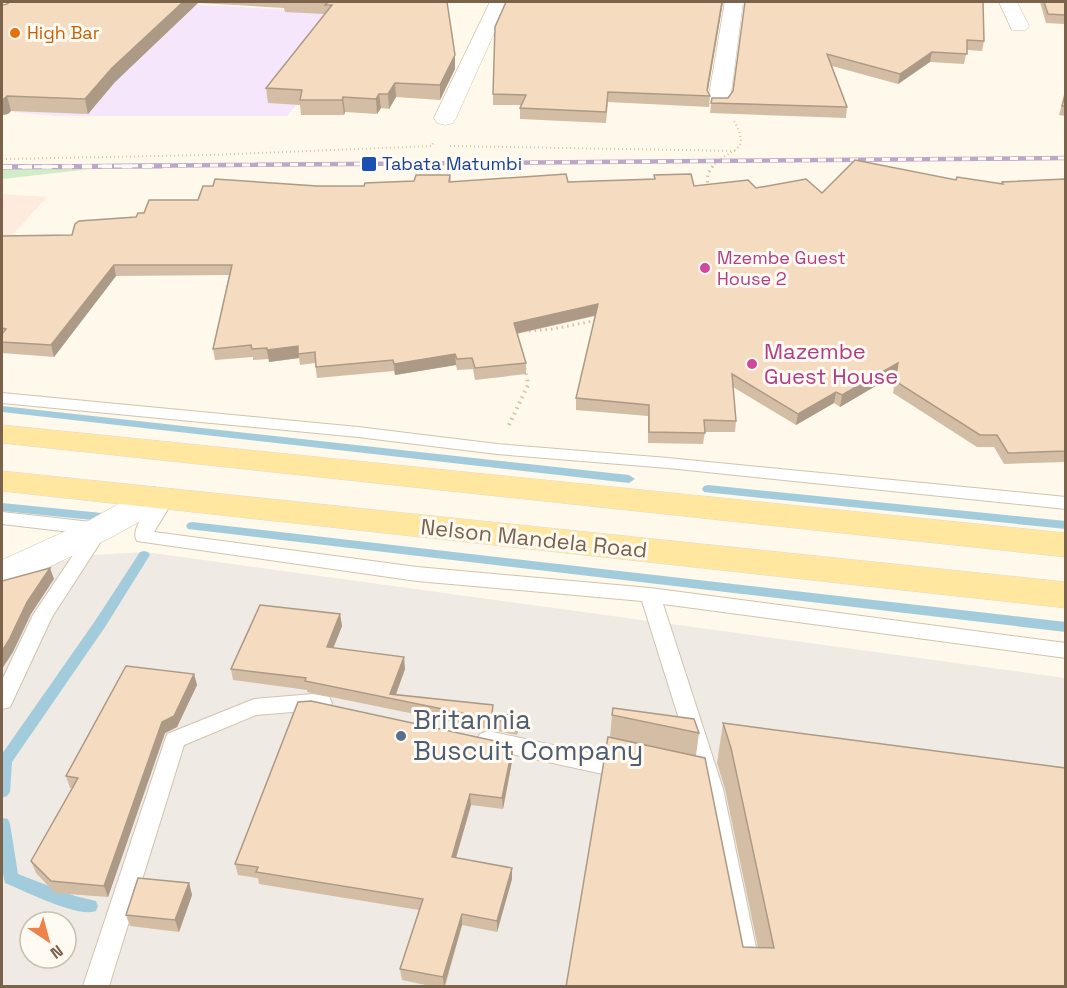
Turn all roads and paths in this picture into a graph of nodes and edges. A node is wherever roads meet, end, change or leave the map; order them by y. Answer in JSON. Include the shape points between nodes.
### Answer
{"nodes":[{"id":1,"x":499,"y":2,"type":"edge"},
{"id":2,"x":734,"y":2,"type":"edge"},
{"id":3,"x":1008,"y":2,"type":"edge"},
{"id":4,"x":1019,"y":26,"type":"dead end"},
{"id":5,"x":719,"y":101,"type":"joint"},
{"id":6,"x":445,"y":118,"type":"joint"},
{"id":7,"x":432,"y":146,"type":"junction"},
{"id":8,"x":738,"y":151,"type":"junction"},
{"id":9,"x":2,"y":159,"type":"edge"},
{"id":10,"x":707,"y":189,"type":"edge"},
{"id":11,"x":604,"y":318,"type":"edge"},
{"id":12,"x":523,"y":332,"type":"edge"},
{"id":13,"x":524,"y":363,"type":"edge"},
{"id":14,"x":2,"y":398,"type":"edge"},
{"id":15,"x":2,"y":434,"type":"edge"},
{"id":16,"x":497,"y":449,"type":"junction"},
{"id":17,"x":2,"y":482,"type":"edge"},
{"id":18,"x":160,"y":499,"type":"junction"},
{"id":19,"x":1065,"y":502,"type":"edge"},
{"id":20,"x":2,"y":518,"type":"edge"},
{"id":21,"x":100,"y":529,"type":"junction"},
{"id":22,"x":1065,"y":545,"type":"edge"},
{"id":23,"x":2,"y":574,"type":"edge"},
{"id":24,"x":650,"y":595,"type":"junction"},
{"id":25,"x":1065,"y":595,"type":"edge"},
{"id":26,"x":1065,"y":651,"type":"edge"},
{"id":27,"x":2,"y":701,"type":"edge"},
{"id":28,"x":347,"y":709,"type":"edge"},
{"id":29,"x":473,"y":737,"type":"edge"},
{"id":30,"x":644,"y":774,"type":"edge"},
{"id":31,"x":96,"y":987,"type":"edge"},
{"id":32,"x":751,"y":987,"type":"edge"}],
"edges":[{"from":1,"to":6,"type":"street"},
{"from":2,"to":5,"type":"street"},
{"from":3,"to":4,"type":"street"},
{"from":5,"to":8,"type":"path","via":[[741,133]]},
{"from":6,"to":7,"type":"path"},
{"from":7,"to":8,"type":"path"},
{"from":7,"to":9,"type":"path"},
{"from":8,"to":10,"type":"path","via":[[709,170]]},
{"from":11,"to":12,"type":"path"},
{"from":13,"to":16,"type":"path","via":[[528,385]]},
{"from":14,"to":16,"type":"lane"},
{"from":15,"to":22,"type":"main road"},
{"from":16,"to":19,"type":"lane"},
{"from":17,"to":18,"type":"main road","name":"Nelson Mandela Road"},
{"from":18,"to":21,"type":"street"},
{"from":18,"to":24,"type":"lane","via":[[144,537],[417,574]]},
{"from":18,"to":25,"type":"main road","name":"Nelson Mandela Road"},
{"from":20,"to":21,"type":"lane"},
{"from":21,"to":23,"type":"street"},
{"from":21,"to":27,"type":"lane","via":[[43,615]]},
{"from":24,"to":26,"type":"lane"},
{"from":24,"to":32,"type":"lane"},
{"from":28,"to":31,"type":"lane","via":[[313,702],[254,707],[175,740]]},
{"from":29,"to":30,"type":"lane"}]}
